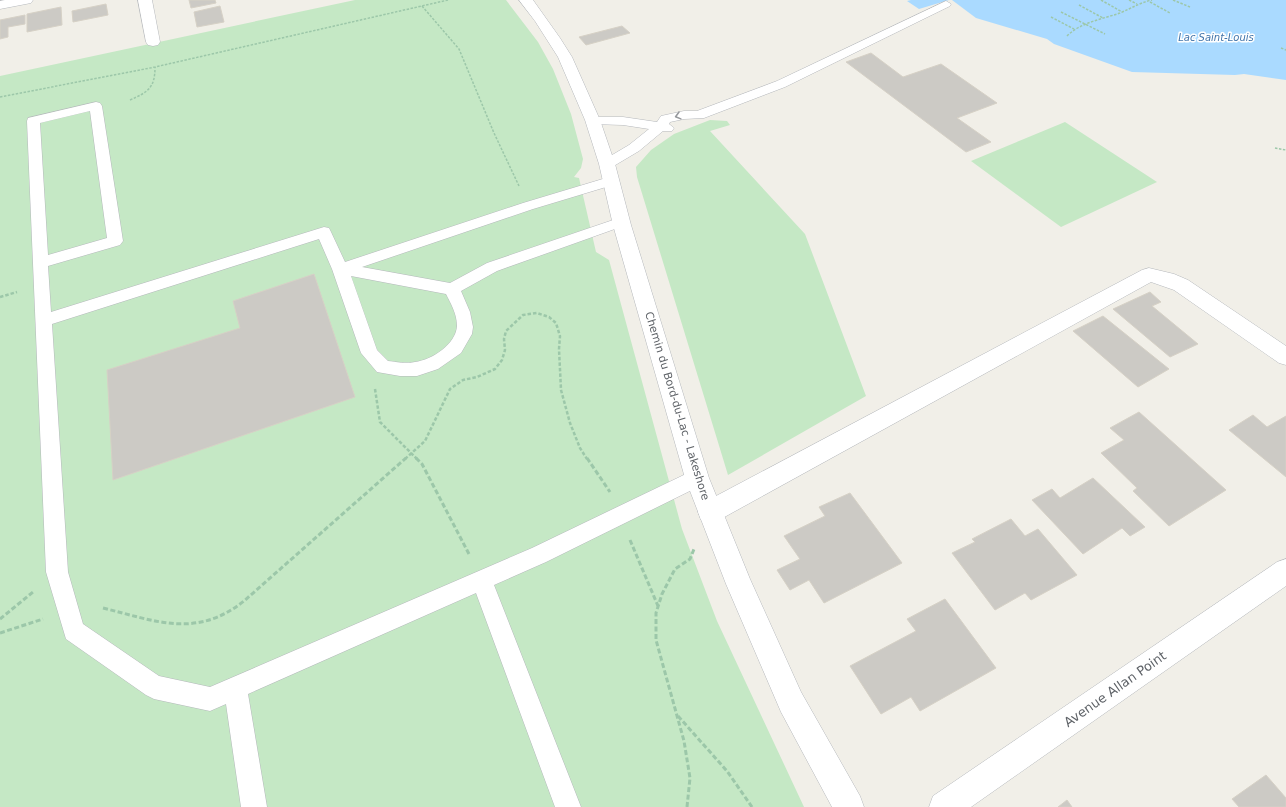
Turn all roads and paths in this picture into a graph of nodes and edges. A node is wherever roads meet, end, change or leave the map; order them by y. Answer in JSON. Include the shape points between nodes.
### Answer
{"nodes":[{"id":1,"x":26,"y":0,"type":"edge"},
{"id":2,"x":145,"y":0,"type":"edge"},
{"id":3,"x":448,"y":0,"type":"edge"},
{"id":4,"x":526,"y":0,"type":"edge"},
{"id":5,"x":1101,"y":0,"type":"edge"},
{"id":6,"x":1129,"y":0,"type":"edge"},
{"id":7,"x":1173,"y":0,"type":"edge"},
{"id":8,"x":1151,"y":1,"type":"edge"},
{"id":9,"x":946,"y":4,"type":"dead end"},
{"id":10,"x":1137,"y":4,"type":"junction"},
{"id":11,"x":0,"y":5,"type":"edge"},
{"id":12,"x":422,"y":5,"type":"junction"},
{"id":13,"x":1079,"y":5,"type":"dead end"},
{"id":14,"x":1190,"y":7,"type":"dead end"},
{"id":15,"x":1061,"y":12,"type":"dead end"},
{"id":16,"x":1122,"y":12,"type":"junction"},
{"id":17,"x":1170,"y":13,"type":"dead end"},
{"id":18,"x":1051,"y":17,"type":"dead end"},
{"id":19,"x":1104,"y":19,"type":"junction"},
{"id":20,"x":1087,"y":25,"type":"junction"},
{"id":21,"x":1074,"y":30,"type":"junction"},
{"id":22,"x":1105,"y":34,"type":"dead end"},
{"id":23,"x":1067,"y":36,"type":"dead end"},
{"id":24,"x":153,"y":42,"type":"joint"},
{"id":25,"x":1281,"y":48,"type":"dead end"},
{"id":26,"x":1286,"y":50,"type":"edge"},
{"id":27,"x":156,"y":67,"type":"junction"},
{"id":28,"x":0,"y":97,"type":"edge"},
{"id":29,"x":130,"y":100,"type":"dead end"},
{"id":30,"x":592,"y":120,"type":"junction"},
{"id":31,"x":660,"y":127,"type":"junction"},
{"id":32,"x":1275,"y":148,"type":"dead end"},
{"id":33,"x":1286,"y":150,"type":"edge"},
{"id":34,"x":609,"y":172,"type":"junction"},
{"id":35,"x":528,"y":206,"type":"junction"},
{"id":36,"x":621,"y":222,"type":"junction"},
{"id":37,"x":40,"y":263,"type":"junction"},
{"id":38,"x":340,"y":269,"type":"junction"},
{"id":39,"x":452,"y":289,"type":"junction"},
{"id":40,"x":43,"y":321,"type":"junction"},
{"id":41,"x":370,"y":353,"type":"junction"},
{"id":42,"x":1286,"y":357,"type":"edge"},
{"id":43,"x":410,"y":452,"type":"junction"},
{"id":44,"x":697,"y":478,"type":"junction"},
{"id":45,"x":710,"y":512,"type":"junction"},
{"id":46,"x":624,"y":513,"type":"junction"},
{"id":47,"x":1286,"y":571,"type":"edge"},
{"id":48,"x":57,"y":572,"type":"junction"},
{"id":49,"x":482,"y":580,"type":"junction"},
{"id":50,"x":658,"y":606,"type":"junction"},
{"id":51,"x":103,"y":608,"type":"dead end"},
{"id":52,"x":47,"y":618,"type":"dead end"},
{"id":53,"x":0,"y":619,"type":"edge"},
{"id":54,"x":0,"y":633,"type":"edge"},
{"id":55,"x":235,"y":688,"type":"junction"},
{"id":56,"x":677,"y":715,"type":"junction"},
{"id":57,"x":254,"y":807,"type":"edge"},
{"id":58,"x":568,"y":807,"type":"edge"},
{"id":59,"x":687,"y":807,"type":"edge"},
{"id":60,"x":752,"y":807,"type":"edge"},
{"id":61,"x":849,"y":807,"type":"edge"},
{"id":62,"x":944,"y":807,"type":"edge"}],
"edges":[{"from":1,"to":11,"type":"street"},
{"from":2,"to":24,"type":"street"},
{"from":3,"to":12,"type":"path"},
{"from":4,"to":30,"type":"street","name":"Chemin du Bord-du-Lac - Lakeshore","via":[[553,36],[567,61],[581,88]]},
{"from":5,"to":16,"type":"path"},
{"from":6,"to":10,"type":"path"},
{"from":7,"to":14,"type":"path"},
{"from":8,"to":10,"type":"path"},
{"from":8,"to":17,"type":"path"},
{"from":9,"to":31,"type":"lane","via":[[781,84],[699,115],[694,123],[672,129]]},
{"from":10,"to":16,"type":"path"},
{"from":12,"to":27,"type":"path"},
{"from":12,"to":35,"type":"path","via":[[459,49]]},
{"from":13,"to":19,"type":"path"},
{"from":15,"to":20,"type":"path"},
{"from":16,"to":19,"type":"path"},
{"from":18,"to":21,"type":"path"},
{"from":19,"to":20,"type":"path"},
{"from":20,"to":21,"type":"path"},
{"from":20,"to":22,"type":"path"},
{"from":21,"to":23,"type":"path"},
{"from":24,"to":27,"type":"path"},
{"from":25,"to":26,"type":"path"},
{"from":27,"to":28,"type":"path"},
{"from":27,"to":29,"type":"path","via":[[156,81],[147,93]]},
{"from":30,"to":31,"type":"lane","via":[[623,121]]},
{"from":30,"to":34,"type":"street","name":"Chemin du Bord-du-Lac - Lakeshore"},
{"from":31,"to":34,"type":"lane"},
{"from":32,"to":33,"type":"path"},
{"from":34,"to":35,"type":"lane"},
{"from":34,"to":36,"type":"street","name":"Chemin du Bord-du-Lac - Lakeshore"},
{"from":35,"to":38,"type":"lane"},
{"from":36,"to":39,"type":"lane","via":[[492,267]]},
{"from":36,"to":44,"type":"street","name":"Chemin du Bord-du-Lac - Lakeshore"},
{"from":37,"to":37,"type":"lane","via":[[33,121],[96,106],[115,241]]},
{"from":37,"to":40,"type":"lane"},
{"from":38,"to":39,"type":"lane"},
{"from":38,"to":40,"type":"lane","via":[[324,232]]},
{"from":38,"to":41,"type":"lane"},
{"from":39,"to":41,"type":"lane","via":[[463,314],[465,328],[458,345],[441,361],[417,370],[383,367]]},
{"from":40,"to":48,"type":"lane"},
{"from":41,"to":43,"type":"path","via":[[380,422]]},
{"from":42,"to":45,"type":"street","via":[[1181,285],[1149,275]]},
{"from":43,"to":46,"type":"path","via":[[425,441],[450,389],[462,380],[495,370],[505,350],[506,331],[523,315],[537,314],[549,317],[559,328],[561,390],[570,423],[580,448]]},
{"from":43,"to":49,"type":"path","via":[[422,464]]},
{"from":43,"to":51,"type":"path","via":[[230,612],[206,622],[178,625]]},
{"from":44,"to":45,"type":"street","name":"Chemin du Bord-du-Lac - Lakeshore"},
{"from":44,"to":46,"type":"lane"},
{"from":45,"to":50,"type":"path","via":[[690,559],[675,568]]},
{"from":45,"to":61,"type":"street","name":"Chemin du Bord-du-Lac - Lakeshore","via":[[792,702]]},
{"from":46,"to":49,"type":"lane"},
{"from":46,"to":50,"type":"path","via":[[628,536]]},
{"from":47,"to":62,"type":"street","name":"Avenue Allan Point"},
{"from":48,"to":53,"type":"path"},
{"from":48,"to":55,"type":"lane","via":[[74,631],[154,687],[210,699]]},
{"from":49,"to":55,"type":"lane"},
{"from":49,"to":58,"type":"lane"},
{"from":50,"to":56,"type":"path","via":[[656,640]]},
{"from":52,"to":54,"type":"path"},
{"from":55,"to":57,"type":"lane"},
{"from":56,"to":59,"type":"path","via":[[690,778]]},
{"from":56,"to":60,"type":"path","via":[[727,771]]}]}
